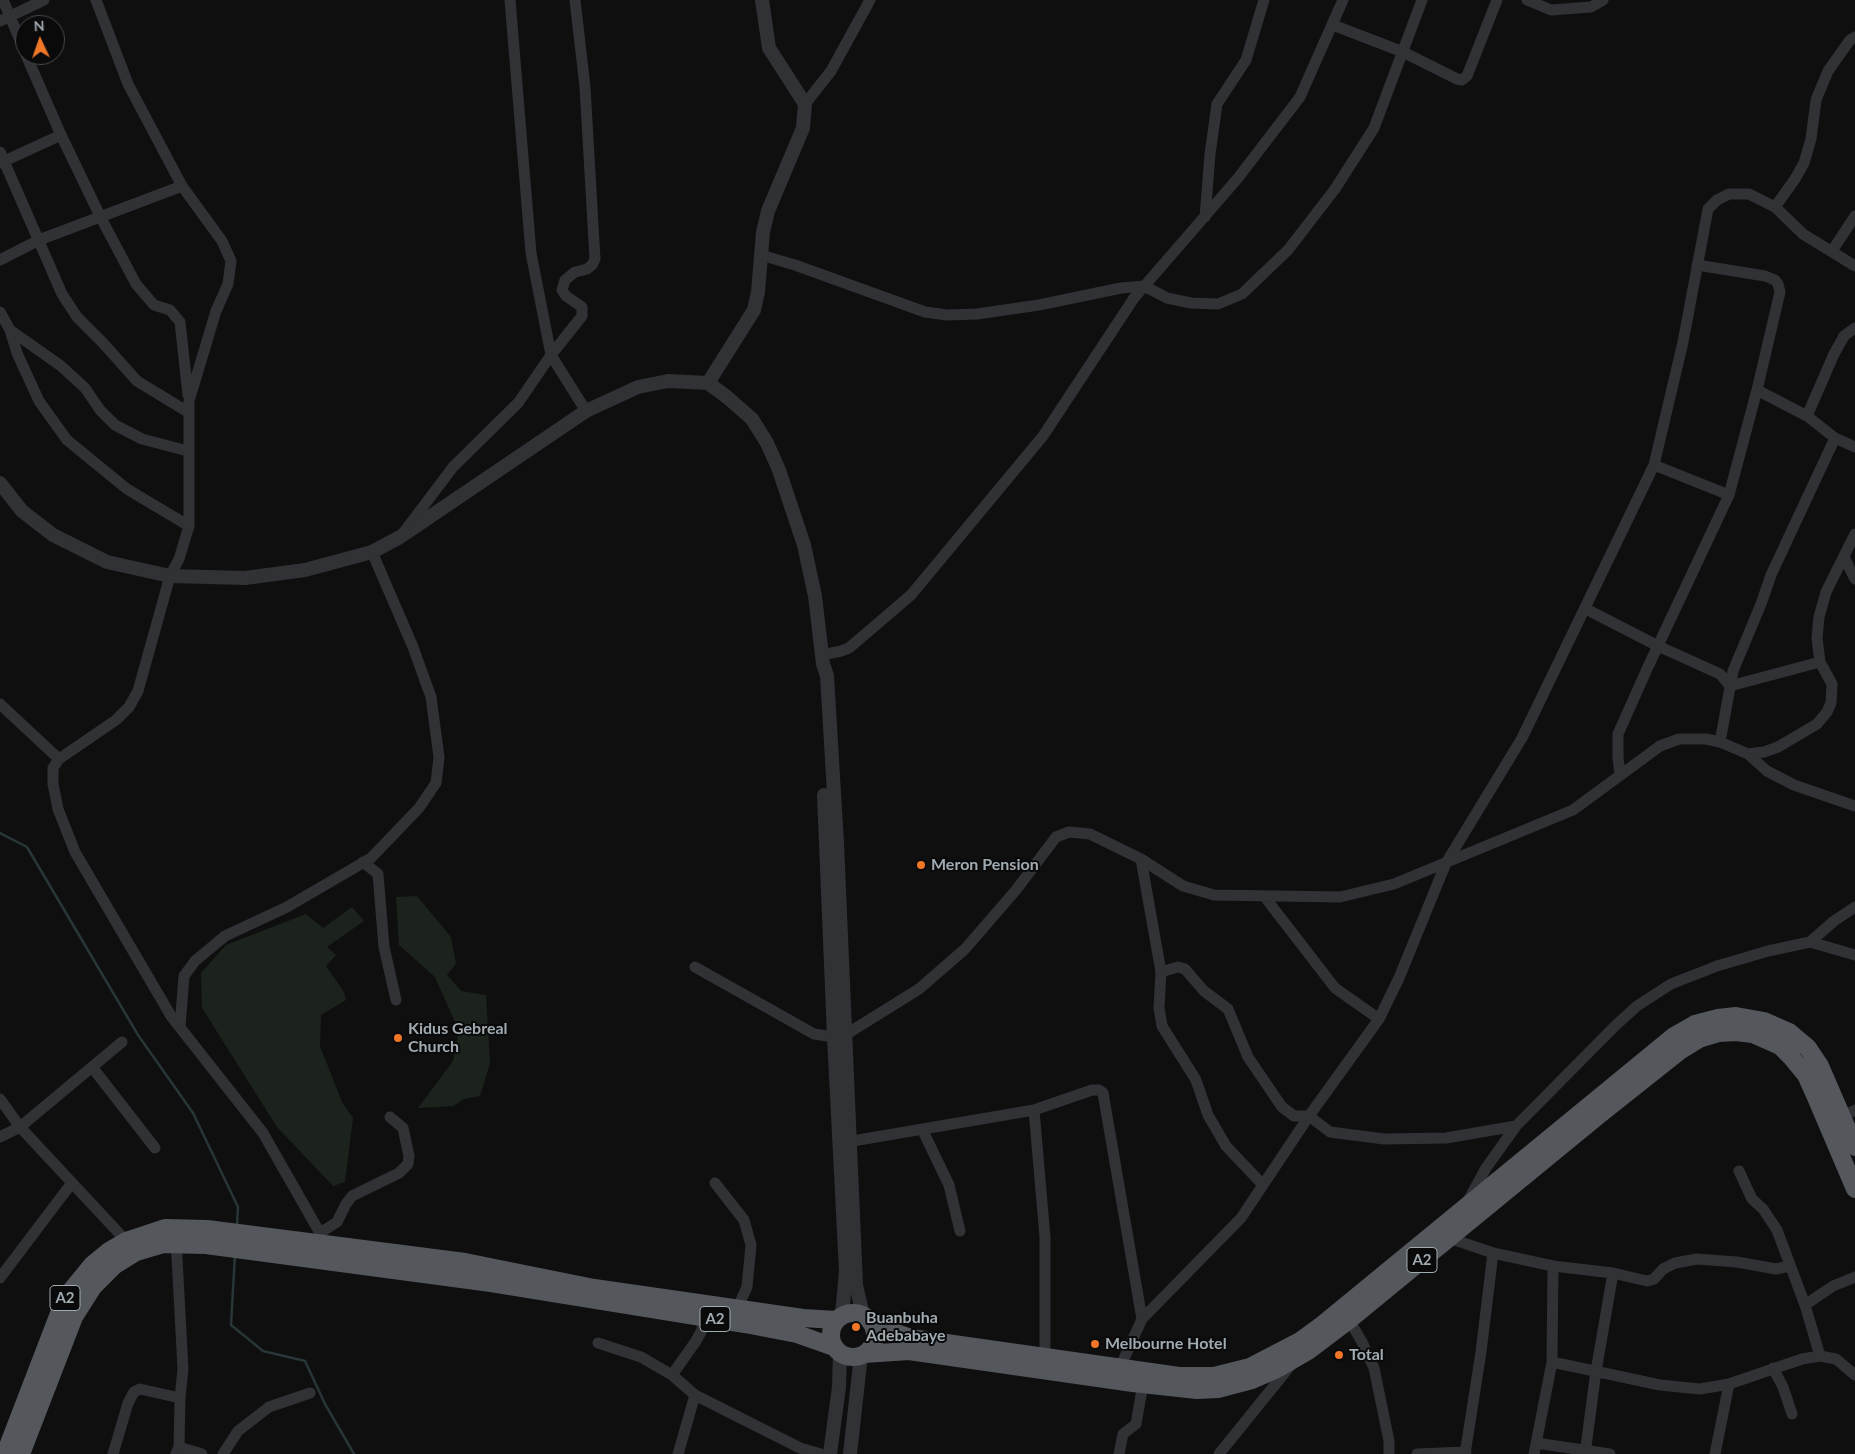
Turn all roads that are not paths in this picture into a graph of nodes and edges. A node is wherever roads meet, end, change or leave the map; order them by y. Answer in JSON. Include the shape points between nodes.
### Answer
{"nodes":[{"id":1,"x":2,"y":0,"type":"edge"},
{"id":2,"x":44,"y":0,"type":"edge"},
{"id":3,"x":96,"y":0,"type":"edge"},
{"id":4,"x":510,"y":0,"type":"edge"},
{"id":5,"x":575,"y":0,"type":"edge"},
{"id":6,"x":762,"y":0,"type":"edge"},
{"id":7,"x":870,"y":0,"type":"edge"},
{"id":8,"x":1264,"y":0,"type":"edge"},
{"id":9,"x":1342,"y":0,"type":"edge"},
{"id":10,"x":1422,"y":0,"type":"edge"},
{"id":11,"x":1497,"y":0,"type":"edge"},
{"id":12,"x":1527,"y":0,"type":"edge"},
{"id":13,"x":1603,"y":0,"type":"edge"},
{"id":14,"x":5,"y":19,"type":"edge"},
{"id":15,"x":1333,"y":25,"type":"junction"},
{"id":16,"x":15,"y":35,"type":"edge"},
{"id":17,"x":1855,"y":37,"type":"edge"},
{"id":18,"x":1403,"y":52,"type":"junction"},
{"id":19,"x":31,"y":65,"type":"edge"},
{"id":20,"x":805,"y":104,"type":"junction"},
{"id":21,"x":61,"y":135,"type":"junction"},
{"id":22,"x":1,"y":159,"type":"edge"},
{"id":23,"x":182,"y":186,"type":"junction"},
{"id":24,"x":1775,"y":207,"type":"junction"},
{"id":25,"x":1205,"y":216,"type":"junction"},
{"id":26,"x":1855,"y":216,"type":"edge"},
{"id":27,"x":100,"y":218,"type":"junction"},
{"id":28,"x":39,"y":240,"type":"junction"},
{"id":29,"x":1832,"y":251,"type":"junction"},
{"id":30,"x":761,"y":255,"type":"junction"},
{"id":31,"x":0,"y":260,"type":"edge"},
{"id":32,"x":1697,"y":265,"type":"junction"},
{"id":33,"x":1855,"y":266,"type":"edge"},
{"id":34,"x":1144,"y":286,"type":"junction"},
{"id":35,"x":0,"y":312,"type":"edge"},
{"id":36,"x":1855,"y":328,"type":"edge"},
{"id":37,"x":10,"y":330,"type":"junction"},
{"id":38,"x":552,"y":355,"type":"junction"},
{"id":39,"x":708,"y":383,"type":"junction"},
{"id":40,"x":1757,"y":390,"type":"junction"},
{"id":41,"x":189,"y":407,"type":"junction"},
{"id":42,"x":586,"y":411,"type":"junction"},
{"id":43,"x":1807,"y":416,"type":"junction"},
{"id":44,"x":1835,"y":438,"type":"junction"},
{"id":45,"x":1855,"y":447,"type":"edge"},
{"id":46,"x":188,"y":451,"type":"junction"},
{"id":47,"x":1654,"y":465,"type":"junction"},
{"id":48,"x":0,"y":483,"type":"edge"},
{"id":49,"x":1729,"y":495,"type":"junction"},
{"id":50,"x":189,"y":526,"type":"junction"},
{"id":51,"x":1855,"y":534,"type":"edge"},
{"id":52,"x":400,"y":536,"type":"junction"},
{"id":53,"x":372,"y":552,"type":"junction"},
{"id":54,"x":1844,"y":557,"type":"junction"},
{"id":55,"x":170,"y":576,"type":"junction"},
{"id":56,"x":1855,"y":579,"type":"edge"},
{"id":57,"x":1586,"y":609,"type":"junction"},
{"id":58,"x":1658,"y":646,"type":"junction"},
{"id":59,"x":822,"y":659,"type":"junction"},
{"id":60,"x":1820,"y":662,"type":"junction"},
{"id":61,"x":1730,"y":686,"type":"junction"},
{"id":62,"x":0,"y":704,"type":"edge"},
{"id":63,"x":1720,"y":742,"type":"junction"},
{"id":64,"x":1748,"y":754,"type":"junction"},
{"id":65,"x":58,"y":759,"type":"junction"},
{"id":66,"x":1620,"y":775,"type":"junction"},
{"id":67,"x":1855,"y":806,"type":"edge"},
{"id":68,"x":1141,"y":859,"type":"junction"},
{"id":69,"x":363,"y":862,"type":"junction"},
{"id":70,"x":1446,"y":863,"type":"junction"},
{"id":71,"x":1264,"y":896,"type":"junction"},
{"id":72,"x":1855,"y":907,"type":"edge"},
{"id":73,"x":1810,"y":942,"type":"junction"},
{"id":74,"x":1855,"y":955,"type":"edge"},
{"id":75,"x":695,"y":967,"type":"dead end"},
{"id":76,"x":1161,"y":972,"type":"junction"},
{"id":77,"x":396,"y":1000,"type":"dead end"},
{"id":78,"x":1379,"y":1019,"type":"junction"},
{"id":79,"x":1719,"y":1026,"type":"junction"},
{"id":80,"x":180,"y":1027,"type":"junction"},
{"id":81,"x":839,"y":1036,"type":"junction"},
{"id":82,"x":122,"y":1042,"type":"dead end"},
{"id":83,"x":92,"y":1067,"type":"junction"},
{"id":84,"x":1822,"y":1091,"type":"junction"},
{"id":85,"x":0,"y":1099,"type":"edge"},
{"id":86,"x":1034,"y":1110,"type":"junction"},
{"id":87,"x":1848,"y":1114,"type":"edge"},
{"id":88,"x":1309,"y":1116,"type":"junction"},
{"id":89,"x":390,"y":1117,"type":"dead end"},
{"id":90,"x":1516,"y":1126,"type":"junction"},
{"id":91,"x":20,"y":1127,"type":"junction"},
{"id":92,"x":922,"y":1129,"type":"junction"},
{"id":93,"x":0,"y":1137,"type":"edge"},
{"id":94,"x":845,"y":1142,"type":"junction"},
{"id":95,"x":1855,"y":1147,"type":"edge"},
{"id":96,"x":155,"y":1148,"type":"dead end"},
{"id":97,"x":1739,"y":1171,"type":"dead end"},
{"id":98,"x":715,"y":1183,"type":"dead end"},
{"id":99,"x":71,"y":1184,"type":"junction"},
{"id":100,"x":1263,"y":1185,"type":"junction"},
{"id":101,"x":1855,"y":1189,"type":"edge"},
{"id":102,"x":1465,"y":1207,"type":"junction"},
{"id":103,"x":960,"y":1231,"type":"dead end"},
{"id":104,"x":176,"y":1236,"type":"junction"},
{"id":105,"x":1440,"y":1236,"type":"junction"},
{"id":106,"x":318,"y":1245,"type":"junction"},
{"id":107,"x":131,"y":1247,"type":"junction"},
{"id":108,"x":1493,"y":1253,"type":"junction"},
{"id":109,"x":1553,"y":1266,"type":"junction"},
{"id":110,"x":1790,"y":1266,"type":"junction"},
{"id":111,"x":1613,"y":1273,"type":"junction"},
{"id":112,"x":1855,"y":1277,"type":"edge"},
{"id":113,"x":0,"y":1278,"type":"edge"},
{"id":114,"x":594,"y":1294,"type":"junction"},
{"id":115,"x":1805,"y":1305,"type":"junction"},
{"id":116,"x":737,"y":1308,"type":"junction"},
{"id":117,"x":703,"y":1317,"type":"junction"},
{"id":118,"x":839,"y":1318,"type":"junction"},
{"id":119,"x":1142,"y":1319,"type":"junction"},
{"id":120,"x":868,"y":1320,"type":"junction"},
{"id":121,"x":1349,"y":1320,"type":"junction"},
{"id":122,"x":598,"y":1343,"type":"dead end"},
{"id":123,"x":1299,"y":1349,"type":"junction"},
{"id":124,"x":837,"y":1350,"type":"junction"},
{"id":125,"x":862,"y":1355,"type":"junction"},
{"id":126,"x":1045,"y":1356,"type":"junction"},
{"id":127,"x":1820,"y":1356,"type":"junction"},
{"id":128,"x":1552,"y":1362,"type":"junction"},
{"id":129,"x":1773,"y":1368,"type":"junction"},
{"id":130,"x":1596,"y":1371,"type":"junction"},
{"id":131,"x":1118,"y":1374,"type":"junction"},
{"id":132,"x":672,"y":1375,"type":"junction"},
{"id":133,"x":1855,"y":1375,"type":"edge"},
{"id":134,"x":1143,"y":1384,"type":"junction"},
{"id":135,"x":1729,"y":1384,"type":"junction"},
{"id":136,"x":310,"y":1393,"type":"dead end"},
{"id":137,"x":696,"y":1395,"type":"junction"},
{"id":138,"x":180,"y":1398,"type":"junction"},
{"id":139,"x":1792,"y":1414,"type":"dead end"},
{"id":140,"x":1536,"y":1449,"type":"edge"},
{"id":141,"x":177,"y":1450,"type":"edge"},
{"id":142,"x":1585,"y":1452,"type":"edge"},
{"id":143,"x":1465,"y":1453,"type":"edge"},
{"id":144,"x":5,"y":1454,"type":"edge"},
{"id":145,"x":21,"y":1454,"type":"edge"},
{"id":146,"x":113,"y":1454,"type":"edge"},
{"id":147,"x":202,"y":1454,"type":"edge"},
{"id":148,"x":223,"y":1454,"type":"edge"},
{"id":149,"x":678,"y":1454,"type":"edge"},
{"id":150,"x":821,"y":1454,"type":"edge"},
{"id":151,"x":830,"y":1454,"type":"edge"},
{"id":152,"x":850,"y":1454,"type":"edge"},
{"id":153,"x":1119,"y":1454,"type":"edge"},
{"id":154,"x":1219,"y":1454,"type":"edge"},
{"id":155,"x":1389,"y":1454,"type":"edge"},
{"id":156,"x":1418,"y":1454,"type":"edge"},
{"id":157,"x":1610,"y":1454,"type":"edge"},
{"id":158,"x":1715,"y":1454,"type":"edge"}],
"edges":[{"from":1,"to":14,"type":"street"},
{"from":2,"to":14,"type":"street"},
{"from":3,"to":23,"type":"street","via":[[128,84]]},
{"from":4,"to":38,"type":"street","via":[[531,253]]},
{"from":5,"to":38,"type":"street","via":[[585,86],[595,259],[587,269],[574,272],[565,280],[562,290],[582,307],[583,312]]},
{"from":6,"to":20,"type":"street","via":[[769,48]]},
{"from":7,"to":20,"type":"street","via":[[831,71]]},
{"from":8,"to":25,"type":"street","via":[[1246,60],[1217,104]]},
{"from":9,"to":15,"type":"street"},
{"from":10,"to":18,"type":"street"},
{"from":11,"to":18,"type":"street","via":[[1467,76],[1462,80]]},
{"from":12,"to":13,"type":"street","via":[[1551,10],[1591,7]]},
{"from":14,"to":16,"type":"street"},
{"from":15,"to":18,"type":"street"},
{"from":15,"to":25,"type":"street","via":[[1300,97]]},
{"from":17,"to":24,"type":"street","via":[[1828,71],[1816,100],[1804,163]]},
{"from":18,"to":34,"type":"street","via":[[1374,128],[1335,189],[1288,250],[1242,294],[1218,304],[1191,303],[1167,298]]},
{"from":19,"to":21,"type":"street"},
{"from":20,"to":30,"type":"street","via":[[803,128],[768,211]]},
{"from":21,"to":22,"type":"street"},
{"from":21,"to":27,"type":"street"},
{"from":22,"to":28,"type":"street"},
{"from":23,"to":27,"type":"street"},
{"from":23,"to":41,"type":"street","via":[[222,241],[231,262],[228,284],[216,311]]},
{"from":24,"to":29,"type":"street","via":[[1803,234]]},
{"from":24,"to":32,"type":"street","via":[[1749,194],[1729,194],[1717,200],[1708,209]]},
{"from":25,"to":34,"type":"street"},
{"from":26,"to":29,"type":"street"},
{"from":27,"to":28,"type":"street"},
{"from":27,"to":41,"type":"street","via":[[136,284],[154,305],[170,310],[180,322]]},
{"from":28,"to":31,"type":"street"},
{"from":28,"to":41,"type":"street","via":[[62,294],[77,317],[137,381]]},
{"from":29,"to":33,"type":"street"},
{"from":30,"to":34,"type":"street","via":[[925,312],[947,315],[1039,305]]},
{"from":30,"to":39,"type":"street","via":[[754,310]]},
{"from":32,"to":40,"type":"street","via":[[1765,276],[1778,284],[1780,292]]},
{"from":32,"to":47,"type":"street"},
{"from":34,"to":59,"type":"street","via":[[1043,436],[911,595],[849,648]]},
{"from":35,"to":37,"type":"street"},
{"from":36,"to":43,"type":"street","via":[[1844,336],[1834,354]]},
{"from":37,"to":46,"type":"street","via":[[61,366],[85,388],[115,425],[142,439]]},
{"from":37,"to":50,"type":"street","via":[[16,353],[39,401],[67,440],[127,489]]},
{"from":38,"to":42,"type":"street"},
{"from":38,"to":52,"type":"street","via":[[518,404],[453,467]]},
{"from":39,"to":42,"type":"street","via":[[668,381],[638,387]]},
{"from":39,"to":59,"type":"street","via":[[752,419],[779,470],[804,545],[815,596]]},
{"from":40,"to":43,"type":"street"},
{"from":40,"to":49,"type":"street"},
{"from":41,"to":46,"type":"street"},
{"from":42,"to":52,"type":"street"},
{"from":43,"to":44,"type":"street"},
{"from":44,"to":45,"type":"street"},
{"from":44,"to":61,"type":"street","via":[[1771,574]]},
{"from":46,"to":50,"type":"street"},
{"from":47,"to":49,"type":"street"},
{"from":47,"to":57,"type":"street"},
{"from":48,"to":55,"type":"street","via":[[22,511],[53,535],[107,562]]},
{"from":49,"to":58,"type":"street"},
{"from":50,"to":55,"type":"street"},
{"from":51,"to":54,"type":"street"},
{"from":52,"to":53,"type":"street"},
{"from":53,"to":55,"type":"street","via":[[305,570],[254,576]]},
{"from":53,"to":69,"type":"street","via":[[431,697],[439,757],[436,783],[420,808],[371,858]]},
{"from":54,"to":56,"type":"street"},
{"from":54,"to":60,"type":"street","via":[[1826,592],[1819,617]]},
{"from":55,"to":65,"type":"street","via":[[138,691],[129,707],[116,720]]},
{"from":57,"to":58,"type":"street"},
{"from":57,"to":70,"type":"street","via":[[1522,738]]},
{"from":58,"to":61,"type":"street","via":[[1720,674]]},
{"from":58,"to":66,"type":"street","via":[[1618,734]]},
{"from":59,"to":81,"type":"street","via":[[827,676],[837,852]]},
{"from":60,"to":61,"type":"street"},
{"from":60,"to":64,"type":"street","via":[[1832,684],[1831,704],[1827,712],[1817,724],[1778,747]]},
{"from":61,"to":63,"type":"street"},
{"from":62,"to":65,"type":"street"},
{"from":63,"to":64,"type":"street"},
{"from":63,"to":66,"type":"street","via":[[1679,739],[1660,746]]},
{"from":64,"to":67,"type":"street","via":[[1767,771],[1794,785]]},
{"from":65,"to":80,"type":"street","via":[[53,768],[53,784],[58,809],[75,852]]},
{"from":66,"to":70,"type":"street","via":[[1573,810]]},
{"from":68,"to":71,"type":"street","via":[[1183,886],[1214,895]]},
{"from":68,"to":76,"type":"street"},
{"from":68,"to":81,"type":"street","via":[[1090,834],[1069,832],[1056,837],[966,949],[919,989]]},
{"from":69,"to":77,"type":"street","via":[[378,874],[384,947]]},
{"from":69,"to":80,"type":"street","via":[[287,907],[225,936],[195,961],[184,976]]},
{"from":70,"to":71,"type":"street","via":[[1394,884],[1340,897]]},
{"from":70,"to":78,"type":"street","via":[[1400,978]]},
{"from":71,"to":78,"type":"street","via":[[1335,988]]},
{"from":72,"to":73,"type":"street"},
{"from":73,"to":74,"type":"street"},
{"from":73,"to":90,"type":"street","via":[[1717,966],[1671,984],[1637,1006],[1615,1026]]},
{"from":75,"to":81,"type":"street","via":[[814,1034]]},
{"from":76,"to":88,"type":"street","via":[[1178,967],[1185,969],[1209,995],[1228,1009],[1248,1058],[1282,1107],[1294,1116]]},
{"from":76,"to":100,"type":"street","via":[[1162,1026],[1196,1080],[1208,1115],[1226,1146]]},
{"from":78,"to":88,"type":"street"},
{"from":79,"to":84,"type":"highway","number":"A2","via":[[1753,1034],[1780,1046]]},
{"from":79,"to":102,"type":"highway","number":"A2","via":[[1695,1024],[1674,1036]]},
{"from":79,"to":105,"type":"highway","number":"A2","via":[[1681,1050]]},
{"from":80,"to":106,"type":"street","via":[[263,1133]]},
{"from":81,"to":94,"type":"street"},
{"from":82,"to":83,"type":"street"},
{"from":83,"to":91,"type":"street"},
{"from":83,"to":96,"type":"street"},
{"from":84,"to":87,"type":"highway","number":"A2"},
{"from":84,"to":101,"type":"highway","number":"A2"},
{"from":85,"to":91,"type":"street"},
{"from":86,"to":92,"type":"street"},
{"from":86,"to":119,"type":"street","via":[[1092,1090],[1103,1093]]},
{"from":86,"to":126,"type":"street","via":[[1044,1237]]},
{"from":87,"to":95,"type":"highway","number":"A2"},
{"from":88,"to":90,"type":"street","via":[[1330,1132],[1384,1139],[1446,1138]]},
{"from":88,"to":100,"type":"street"},
{"from":89,"to":106,"type":"street","via":[[403,1128],[408,1164],[400,1173],[352,1196]]},
{"from":90,"to":102,"type":"street","via":[[1486,1168]]},
{"from":91,"to":93,"type":"street"},
{"from":91,"to":99,"type":"street"},
{"from":92,"to":94,"type":"street"},
{"from":92,"to":103,"type":"street","via":[[949,1185]]},
{"from":94,"to":118,"type":"street","via":[[846,1271]]},
{"from":94,"to":120,"type":"street","via":[[856,1286]]},
{"from":97,"to":110,"type":"street","via":[[1752,1199],[1777,1230]]},
{"from":98,"to":116,"type":"street","via":[[744,1220],[751,1245],[747,1287]]},
{"from":99,"to":107,"type":"street"},
{"from":99,"to":113,"type":"street"},
{"from":100,"to":119,"type":"street","via":[[1241,1218]]},
{"from":102,"to":105,"type":"highway","number":"A2"},
{"from":104,"to":106,"type":"highway","number":"A2","via":[[269,1245]]},
{"from":104,"to":107,"type":"highway","number":"A2","via":[[163,1244]]},
{"from":104,"to":138,"type":"street","via":[[183,1369]]},
{"from":105,"to":108,"type":"street"},
{"from":105,"to":121,"type":"highway","number":"A2"},
{"from":105,"to":123,"type":"highway","number":"A2","via":[[1322,1325]]},
{"from":106,"to":114,"type":"highway","number":"A2","via":[[491,1283],[552,1287]]},
{"from":107,"to":144,"type":"highway","number":"A2","via":[[109,1251],[92,1265],[65,1298]]},
{"from":107,"to":145,"type":"highway","number":"A2","via":[[93,1287],[74,1317]]},
{"from":108,"to":109,"type":"street"},
{"from":108,"to":143,"type":"street"},
{"from":109,"to":111,"type":"street"},
{"from":109,"to":128,"type":"street"},
{"from":110,"to":111,"type":"street","via":[[1776,1269],[1697,1258],[1675,1263],[1647,1281]]},
{"from":110,"to":115,"type":"street"},
{"from":111,"to":130,"type":"street"},
{"from":112,"to":115,"type":"street","via":[[1833,1286]]},
{"from":114,"to":116,"type":"highway","number":"A2"},
{"from":114,"to":117,"type":"highway","number":"A2"},
{"from":115,"to":127,"type":"street"},
{"from":116,"to":118,"type":"highway","number":"A2","via":[[810,1319]]},
{"from":117,"to":124,"type":"highway","number":"A2","via":[[797,1334]]},
{"from":117,"to":132,"type":"street","via":[[702,1330]]},
{"from":118,"to":120,"type":"highway","number":"A2","via":[[856,1312]]},
{"from":118,"to":124,"type":"highway","via":[[831,1333]]},
{"from":119,"to":131,"type":"street"},
{"from":120,"to":125,"type":"highway","via":[[875,1339]]},
{"from":120,"to":126,"type":"highway","number":"A2","via":[[911,1338]]},
{"from":121,"to":123,"type":"highway","number":"A2"},
{"from":121,"to":155,"type":"street","via":[[1374,1368]]},
{"from":122,"to":132,"type":"street","via":[[641,1357]]},
{"from":123,"to":131,"type":"highway","number":"A2","via":[[1214,1376]]},
{"from":123,"to":134,"type":"highway","number":"A2","via":[[1277,1369],[1218,1389]]},
{"from":123,"to":154,"type":"street"},
{"from":124,"to":125,"type":"highway","number":"A2","via":[[854,1357]]},
{"from":124,"to":151,"type":"street","via":[[839,1387]]},
{"from":125,"to":131,"type":"highway","number":"A2","via":[[910,1351]]},
{"from":125,"to":152,"type":"street"},
{"from":126,"to":131,"type":"highway","number":"A2"},
{"from":127,"to":129,"type":"street"},
{"from":127,"to":133,"type":"street","via":[[1836,1359]]},
{"from":128,"to":130,"type":"street"},
{"from":128,"to":140,"type":"street"},
{"from":129,"to":135,"type":"street"},
{"from":129,"to":139,"type":"street"},
{"from":130,"to":135,"type":"street","via":[[1660,1385],[1700,1389]]},
{"from":130,"to":142,"type":"street"},
{"from":131,"to":134,"type":"highway","number":"A2"},
{"from":132,"to":137,"type":"street"},
{"from":134,"to":153,"type":"street","via":[[1136,1424],[1123,1434]]},
{"from":135,"to":158,"type":"street"},
{"from":136,"to":148,"type":"street","via":[[269,1406],[238,1431]]},
{"from":137,"to":149,"type":"street"},
{"from":137,"to":150,"type":"street","via":[[800,1448]]},
{"from":138,"to":141,"type":"street"},
{"from":138,"to":146,"type":"street","via":[[140,1389],[134,1392]]},
{"from":140,"to":142,"type":"street"},
{"from":141,"to":147,"type":"street"},
{"from":142,"to":157,"type":"street"},
{"from":143,"to":156,"type":"street"}]}
